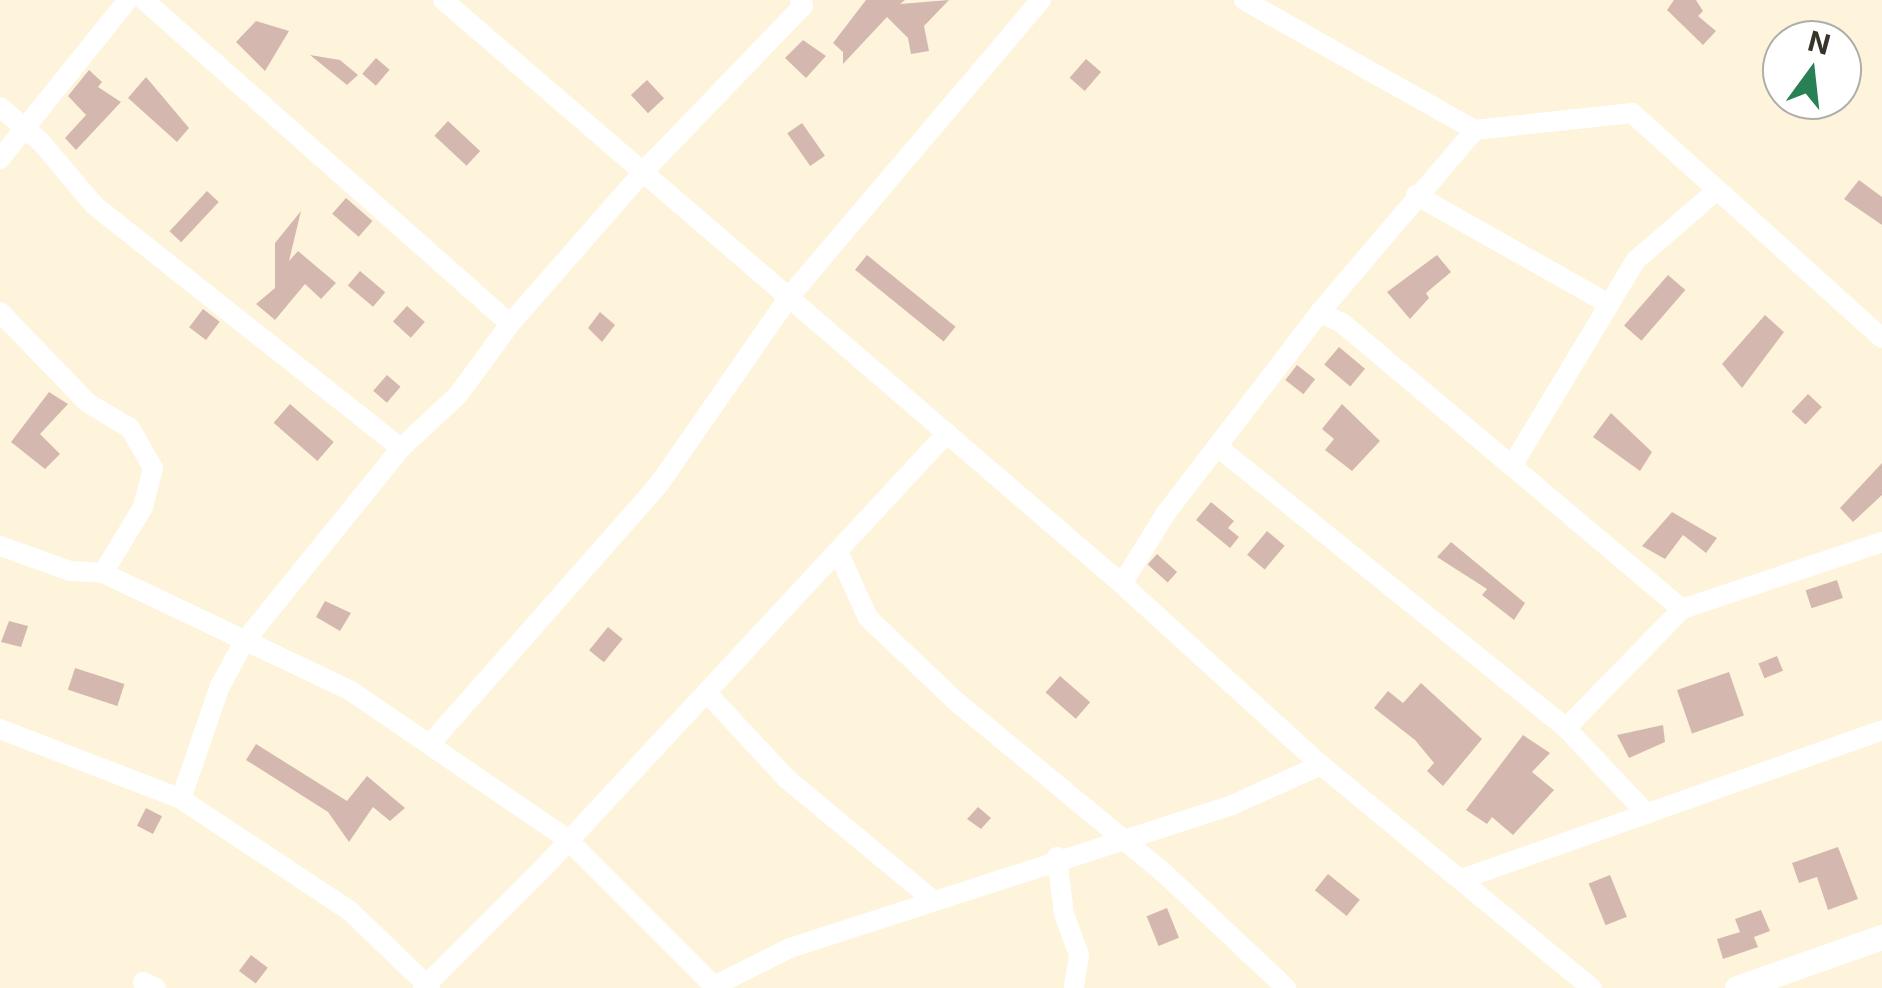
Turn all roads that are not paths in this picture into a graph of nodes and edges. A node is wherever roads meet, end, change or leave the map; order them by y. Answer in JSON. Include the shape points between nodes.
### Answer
{"nodes":[{"id":1,"x":128,"y":0,"type":"edge"},
{"id":2,"x":144,"y":0,"type":"edge"},
{"id":3,"x":443,"y":0,"type":"edge"},
{"id":4,"x":800,"y":0,"type":"edge"},
{"id":5,"x":1041,"y":0,"type":"edge"},
{"id":6,"x":1244,"y":0,"type":"edge"},
{"id":7,"x":0,"y":107,"type":"edge"},
{"id":8,"x":26,"y":128,"type":"junction"},
{"id":9,"x":1475,"y":130,"type":"junction"},
{"id":10,"x":0,"y":159,"type":"edge"},
{"id":11,"x":644,"y":171,"type":"junction"},
{"id":12,"x":1716,"y":191,"type":"junction"},
{"id":13,"x":1416,"y":195,"type":"junction"},
{"id":14,"x":789,"y":297,"type":"junction"},
{"id":15,"x":1609,"y":304,"type":"junction"},
{"id":16,"x":0,"y":312,"type":"edge"},
{"id":17,"x":1320,"y":312,"type":"junction"},
{"id":18,"x":510,"y":324,"type":"junction"},
{"id":19,"x":1882,"y":338,"type":"edge"},
{"id":20,"x":947,"y":433,"type":"junction"},
{"id":21,"x":401,"y":448,"type":"junction"},
{"id":22,"x":1219,"y":448,"type":"junction"},
{"id":23,"x":1512,"y":466,"type":"junction"},
{"id":24,"x":1882,"y":542,"type":"edge"},
{"id":25,"x":0,"y":546,"type":"edge"},
{"id":26,"x":839,"y":554,"type":"junction"},
{"id":27,"x":103,"y":573,"type":"junction"},
{"id":28,"x":1122,"y":584,"type":"junction"},
{"id":29,"x":1682,"y":610,"type":"junction"},
{"id":30,"x":244,"y":642,"type":"junction"},
{"id":31,"x":708,"y":693,"type":"junction"},
{"id":32,"x":1566,"y":728,"type":"junction"},
{"id":33,"x":0,"y":729,"type":"edge"},
{"id":34,"x":1882,"y":730,"type":"edge"},
{"id":35,"x":430,"y":744,"type":"junction"},
{"id":36,"x":1321,"y":765,"type":"junction"},
{"id":37,"x":181,"y":799,"type":"junction"},
{"id":38,"x":1647,"y":814,"type":"junction"},
{"id":39,"x":1121,"y":837,"type":"junction"},
{"id":40,"x":567,"y":840,"type":"junction"},
{"id":41,"x":1057,"y":858,"type":"junction"},
{"id":42,"x":1465,"y":878,"type":"junction"},
{"id":43,"x":934,"y":900,"type":"junction"},
{"id":44,"x":1882,"y":937,"type":"edge"},
{"id":45,"x":427,"y":987,"type":"edge"},
{"id":46,"x":714,"y":987,"type":"edge"},
{"id":47,"x":1074,"y":988,"type":"edge"},
{"id":48,"x":1286,"y":988,"type":"edge"},
{"id":49,"x":1592,"y":988,"type":"edge"},
{"id":50,"x":1737,"y":988,"type":"edge"}],
"edges":[{"from":1,"to":8,"type":"street"},
{"from":2,"to":18,"type":"street"},
{"from":3,"to":11,"type":"street"},
{"from":4,"to":11,"type":"street","via":[[802,6]]},
{"from":5,"to":14,"type":"street"},
{"from":6,"to":9,"type":"street"},
{"from":7,"to":8,"type":"street"},
{"from":8,"to":10,"type":"street"},
{"from":8,"to":21,"type":"street","via":[[94,204]]},
{"from":9,"to":12,"type":"street","via":[[1632,113]]},
{"from":9,"to":13,"type":"street"},
{"from":11,"to":14,"type":"street"},
{"from":11,"to":18,"type":"street"},
{"from":12,"to":15,"type":"street","via":[[1636,260]]},
{"from":12,"to":19,"type":"street"},
{"from":13,"to":15,"type":"street"},
{"from":13,"to":17,"type":"street"},
{"from":14,"to":20,"type":"street"},
{"from":14,"to":35,"type":"street","via":[[659,484]]},
{"from":15,"to":23,"type":"street"},
{"from":16,"to":27,"type":"street","via":[[88,403],[130,428],[153,468],[143,507]]},
{"from":17,"to":22,"type":"street"},
{"from":17,"to":23,"type":"street"},
{"from":18,"to":21,"type":"street","via":[[458,395]]},
{"from":20,"to":26,"type":"street"},
{"from":20,"to":28,"type":"street"},
{"from":21,"to":30,"type":"street"},
{"from":22,"to":28,"type":"street","via":[[1166,513]]},
{"from":22,"to":32,"type":"street"},
{"from":23,"to":29,"type":"street"},
{"from":24,"to":29,"type":"street"},
{"from":25,"to":27,"type":"street","via":[[70,571]]},
{"from":26,"to":31,"type":"street"},
{"from":26,"to":39,"type":"street","via":[[868,618],[958,704]]},
{"from":27,"to":30,"type":"street"},
{"from":28,"to":36,"type":"street"},
{"from":29,"to":32,"type":"street"},
{"from":30,"to":35,"type":"street","via":[[352,691]]},
{"from":30,"to":37,"type":"street","via":[[220,686]]},
{"from":31,"to":40,"type":"street"},
{"from":31,"to":43,"type":"street","via":[[788,779]]},
{"from":32,"to":38,"type":"street"},
{"from":33,"to":37,"type":"street"},
{"from":34,"to":38,"type":"street"},
{"from":35,"to":40,"type":"street"},
{"from":36,"to":39,"type":"street","via":[[1232,804]]},
{"from":36,"to":42,"type":"street"},
{"from":37,"to":45,"type":"street","via":[[350,911]]},
{"from":38,"to":42,"type":"street"},
{"from":39,"to":41,"type":"street"},
{"from":39,"to":48,"type":"street"},
{"from":40,"to":45,"type":"street"},
{"from":40,"to":46,"type":"street"},
{"from":41,"to":43,"type":"street"},
{"from":41,"to":47,"type":"street","via":[[1064,914],[1078,955]]},
{"from":42,"to":49,"type":"street"},
{"from":43,"to":46,"type":"street","via":[[790,948]]},
{"from":44,"to":50,"type":"street"}]}
